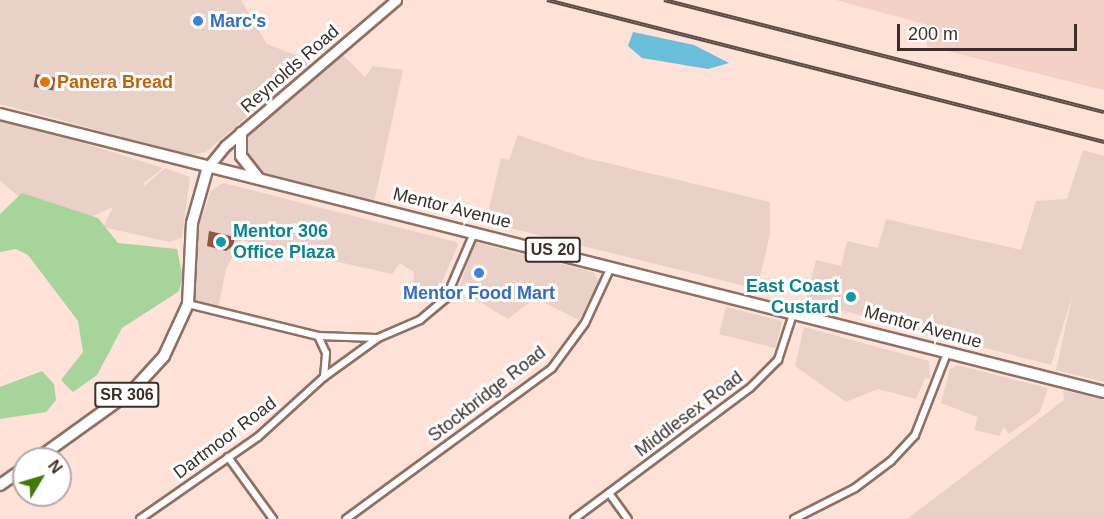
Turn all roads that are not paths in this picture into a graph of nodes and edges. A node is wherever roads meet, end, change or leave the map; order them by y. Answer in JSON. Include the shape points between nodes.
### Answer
{"nodes":[{"id":1,"x":396,"y":0,"type":"edge"},
{"id":2,"x":0,"y":114,"type":"edge"},
{"id":3,"x":241,"y":133,"type":"junction"},
{"id":4,"x":208,"y":167,"type":"junction"},
{"id":5,"x":259,"y":179,"type":"junction"},
{"id":6,"x":474,"y":231,"type":"junction"},
{"id":7,"x":612,"y":264,"type":"junction"},
{"id":8,"x":188,"y":304,"type":"junction"},
{"id":9,"x":794,"y":311,"type":"junction"},
{"id":10,"x":318,"y":336,"type":"junction"},
{"id":11,"x":378,"y":338,"type":"junction"},
{"id":12,"x":948,"y":351,"type":"junction"},
{"id":13,"x":324,"y":377,"type":"junction"},
{"id":14,"x":1104,"y":392,"type":"edge"},
{"id":15,"x":52,"y":447,"type":"edge"},
{"id":16,"x":228,"y":457,"type":"junction"},
{"id":17,"x":609,"y":493,"type":"junction"},
{"id":18,"x":140,"y":519,"type":"edge"},
{"id":19,"x":273,"y":519,"type":"edge"},
{"id":20,"x":346,"y":519,"type":"edge"},
{"id":21,"x":574,"y":519,"type":"edge"},
{"id":22,"x":628,"y":519,"type":"edge"},
{"id":23,"x":794,"y":519,"type":"edge"}],
"edges":[{"from":1,"to":3,"type":"main road","name":"Reynolds Road","number":"SR 306"},
{"from":2,"to":4,"type":"main road","name":"Mentor Avenue","number":"US 20"},
{"from":3,"to":4,"type":"main road","name":"Reynolds Road","number":"SR 306"},
{"from":3,"to":5,"type":"main road","via":[[242,156]]},
{"from":4,"to":5,"type":"main road","name":"Mentor Avenue","number":"US 20"},
{"from":4,"to":8,"type":"main road","number":"SR 306","via":[[192,223]]},
{"from":5,"to":6,"type":"main road","name":"Mentor Avenue","number":"US 20"},
{"from":6,"to":7,"type":"main road","name":"Mentor Avenue","number":"US 20"},
{"from":6,"to":11,"type":"street","name":"Dartmoor Road","via":[[446,298],[420,320]]},
{"from":7,"to":9,"type":"main road","name":"Mentor Avenue","number":"US 20"},
{"from":7,"to":20,"type":"street","name":"Stockbridge Road","via":[[585,323],[552,368]]},
{"from":8,"to":10,"type":"street"},
{"from":8,"to":15,"type":"main road","number":"SR 306","via":[[149,374]]},
{"from":9,"to":12,"type":"main road","name":"Mentor Avenue","number":"US 20"},
{"from":9,"to":17,"type":"street","name":"Middlesex Road","via":[[778,360],[750,388]]},
{"from":10,"to":11,"type":"street"},
{"from":10,"to":13,"type":"street","via":[[326,353]]},
{"from":11,"to":13,"type":"street","name":"Dartmoor Road"},
{"from":12,"to":14,"type":"main road","name":"Mentor Avenue","number":"US 20"},
{"from":12,"to":23,"type":"street","via":[[915,435],[891,461],[855,488]]},
{"from":13,"to":16,"type":"street","name":"Dartmoor Road"},
{"from":16,"to":18,"type":"street","name":"Dartmoor Road"},
{"from":16,"to":19,"type":"street"},
{"from":17,"to":21,"type":"street","name":"Middlesex Road"},
{"from":17,"to":22,"type":"street"}]}
